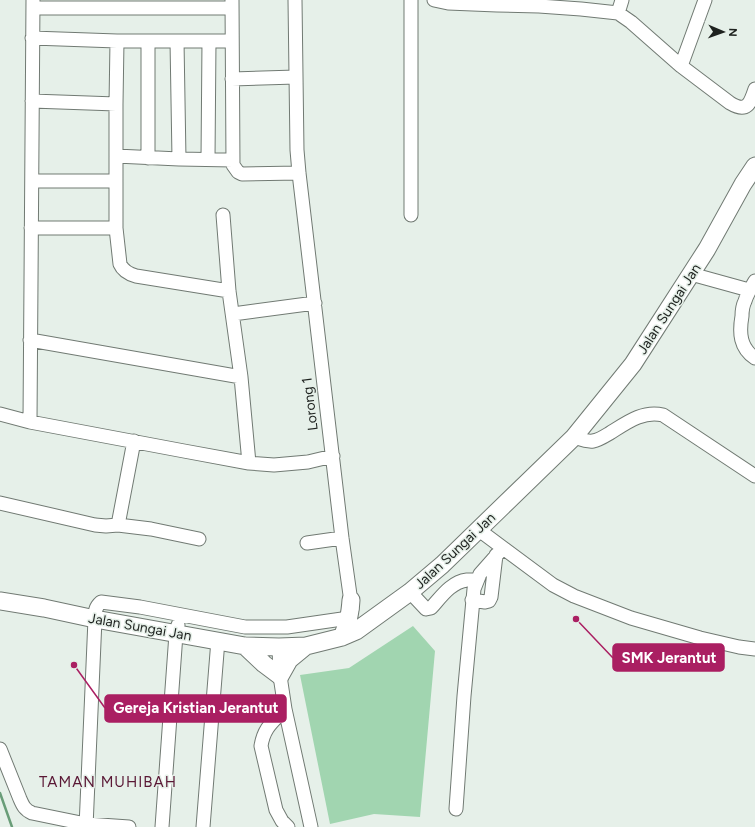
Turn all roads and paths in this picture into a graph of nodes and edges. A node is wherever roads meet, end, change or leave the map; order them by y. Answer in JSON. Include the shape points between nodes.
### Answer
{"nodes":[{"id":1,"x":296,"y":0,"type":"edge"},
{"id":2,"x":411,"y":0,"type":"edge"},
{"id":3,"x":434,"y":0,"type":"edge"},
{"id":4,"x":622,"y":0,"type":"edge"},
{"id":5,"x":705,"y":0,"type":"edge"},
{"id":6,"x":456,"y":2,"type":"edge"},
{"id":7,"x":497,"y":3,"type":"edge"},
{"id":8,"x":539,"y":3,"type":"edge"},
{"id":9,"x":33,"y":4,"type":"edge"},
{"id":10,"x":232,"y":4,"type":"edge"},
{"id":11,"x":581,"y":4,"type":"edge"},
{"id":12,"x":618,"y":13,"type":"junction"},
{"id":13,"x":32,"y":38,"type":"junction"},
{"id":14,"x":117,"y":41,"type":"junction"},
{"id":15,"x":148,"y":41,"type":"junction"},
{"id":16,"x":177,"y":41,"type":"junction"},
{"id":17,"x":209,"y":41,"type":"junction"},
{"id":18,"x":232,"y":41,"type":"junction"},
{"id":19,"x":681,"y":66,"type":"junction"},
{"id":20,"x":296,"y":76,"type":"junction"},
{"id":21,"x":232,"y":79,"type":"junction"},
{"id":22,"x":755,"y":89,"type":"edge"},
{"id":23,"x":32,"y":101,"type":"junction"},
{"id":24,"x":116,"y":104,"type":"junction"},
{"id":25,"x":116,"y":156,"type":"junction"},
{"id":26,"x":148,"y":158,"type":"junction"},
{"id":27,"x":179,"y":159,"type":"junction"},
{"id":28,"x":208,"y":159,"type":"junction"},
{"id":29,"x":233,"y":160,"type":"junction"},
{"id":30,"x":755,"y":166,"type":"edge"},
{"id":31,"x":298,"y":173,"type":"junction"},
{"id":32,"x":116,"y":180,"type":"junction"},
{"id":33,"x":32,"y":181,"type":"junction"},
{"id":34,"x":223,"y":214,"type":"dead end"},
{"id":35,"x":411,"y":215,"type":"dead end"},
{"id":36,"x":31,"y":228,"type":"junction"},
{"id":37,"x":116,"y":228,"type":"junction"},
{"id":38,"x":691,"y":274,"type":"junction"},
{"id":39,"x":752,"y":286,"type":"edge"},
{"id":40,"x":229,"y":291,"type":"junction"},
{"id":41,"x":315,"y":303,"type":"junction"},
{"id":42,"x":232,"y":314,"type":"junction"},
{"id":43,"x":30,"y":340,"type":"junction"},
{"id":44,"x":755,"y":358,"type":"edge"},
{"id":45,"x":241,"y":377,"type":"junction"},
{"id":46,"x":0,"y":414,"type":"edge"},
{"id":47,"x":30,"y":422,"type":"junction"},
{"id":48,"x":574,"y":437,"type":"junction"},
{"id":49,"x":134,"y":441,"type":"junction"},
{"id":50,"x":333,"y":456,"type":"junction"},
{"id":51,"x":249,"y":463,"type":"junction"},
{"id":52,"x":755,"y":476,"type":"edge"},
{"id":53,"x":0,"y":503,"type":"edge"},
{"id":54,"x":118,"y":525,"type":"junction"},
{"id":55,"x":479,"y":530,"type":"junction"},
{"id":56,"x":342,"y":538,"type":"junction"},
{"id":57,"x":199,"y":539,"type":"dead end"},
{"id":58,"x":307,"y":543,"type":"dead end"},
{"id":59,"x":499,"y":551,"type":"junction"},
{"id":60,"x":476,"y":580,"type":"junction"},
{"id":61,"x":410,"y":592,"type":"junction"},
{"id":62,"x":351,"y":597,"type":"junction"},
{"id":63,"x":0,"y":600,"type":"edge"},
{"id":64,"x":472,"y":600,"type":"junction"},
{"id":65,"x":180,"y":615,"type":"junction"},
{"id":66,"x":374,"y":618,"type":"junction"},
{"id":67,"x":95,"y":619,"type":"junction"},
{"id":68,"x":349,"y":629,"type":"junction"},
{"id":69,"x":176,"y":634,"type":"junction"},
{"id":70,"x":218,"y":640,"type":"junction"},
{"id":71,"x":245,"y":646,"type":"junction"},
{"id":72,"x":306,"y":646,"type":"junction"},
{"id":73,"x":279,"y":647,"type":"junction"},
{"id":74,"x":755,"y":649,"type":"edge"},
{"id":75,"x":280,"y":676,"type":"junction"},
{"id":76,"x":285,"y":709,"type":"junction"},
{"id":77,"x":0,"y":749,"type":"edge"},
{"id":78,"x":456,"y":809,"type":"dead end"},
{"id":79,"x":86,"y":826,"type":"edge"},
{"id":80,"x":129,"y":827,"type":"edge"},
{"id":81,"x":162,"y":827,"type":"edge"},
{"id":82,"x":203,"y":827,"type":"edge"},
{"id":83,"x":288,"y":827,"type":"edge"},
{"id":84,"x":311,"y":827,"type":"edge"}],
"edges":[{"from":1,"to":20,"type":"street","name":"Lorong 1"},
{"from":2,"to":35,"type":"street"},
{"from":3,"to":6,"type":"street"},
{"from":4,"to":12,"type":"street"},
{"from":5,"to":19,"type":"street"},
{"from":6,"to":7,"type":"street"},
{"from":7,"to":8,"type":"street"},
{"from":8,"to":11,"type":"street"},
{"from":9,"to":10,"type":"street"},
{"from":9,"to":13,"type":"street"},
{"from":10,"to":18,"type":"street"},
{"from":11,"to":12,"type":"street"},
{"from":12,"to":19,"type":"street"},
{"from":13,"to":14,"type":"street"},
{"from":13,"to":23,"type":"street"},
{"from":14,"to":15,"type":"street"},
{"from":14,"to":24,"type":"street"},
{"from":15,"to":16,"type":"street"},
{"from":15,"to":26,"type":"street"},
{"from":16,"to":17,"type":"street"},
{"from":16,"to":27,"type":"street"},
{"from":17,"to":18,"type":"street"},
{"from":17,"to":28,"type":"street"},
{"from":18,"to":21,"type":"street"},
{"from":19,"to":22,"type":"street","via":[[736,107],[745,107]]},
{"from":20,"to":21,"type":"street"},
{"from":20,"to":31,"type":"street","name":"Lorong 1"},
{"from":21,"to":29,"type":"street"},
{"from":23,"to":24,"type":"street"},
{"from":23,"to":33,"type":"street"},
{"from":24,"to":25,"type":"street"},
{"from":25,"to":26,"type":"street"},
{"from":25,"to":32,"type":"street"},
{"from":26,"to":27,"type":"street"},
{"from":27,"to":28,"type":"street"},
{"from":28,"to":29,"type":"street"},
{"from":29,"to":31,"type":"street","via":[[233,165],[242,174]]},
{"from":30,"to":38,"type":"main road","name":"Jalan Sungai Jan"},
{"from":31,"to":41,"type":"street","name":"Lorong 1"},
{"from":32,"to":33,"type":"street"},
{"from":32,"to":37,"type":"street"},
{"from":33,"to":36,"type":"street"},
{"from":34,"to":40,"type":"street"},
{"from":36,"to":37,"type":"street"},
{"from":36,"to":43,"type":"street"},
{"from":37,"to":40,"type":"street","via":[[120,264],[128,273]]},
{"from":38,"to":39,"type":"street"},
{"from":38,"to":48,"type":"main road","name":"Jalan Sungai Jan","via":[[633,364]]},
{"from":39,"to":44,"type":"street","via":[[744,302],[740,326],[743,346]]},
{"from":40,"to":42,"type":"street"},
{"from":41,"to":42,"type":"street"},
{"from":41,"to":50,"type":"street","name":"Lorong 1"},
{"from":42,"to":45,"type":"street"},
{"from":43,"to":45,"type":"street"},
{"from":43,"to":47,"type":"street"},
{"from":45,"to":51,"type":"street"},
{"from":46,"to":47,"type":"street"},
{"from":47,"to":49,"type":"street"},
{"from":48,"to":52,"type":"street","via":[[594,441],[634,419],[656,413]]},
{"from":48,"to":55,"type":"main road","name":"Jalan Sungai Jan"},
{"from":49,"to":51,"type":"street"},
{"from":49,"to":54,"type":"street"},
{"from":50,"to":51,"type":"street","via":[[280,465]]},
{"from":50,"to":56,"type":"street","name":"Lorong 1"},
{"from":53,"to":54,"type":"street","via":[[95,525]]},
{"from":54,"to":57,"type":"street"},
{"from":55,"to":59,"type":"street"},
{"from":55,"to":61,"type":"main road","name":"Jalan Sungai Jan"},
{"from":56,"to":58,"type":"street"},
{"from":56,"to":62,"type":"street","name":"Lorong 1"},
{"from":59,"to":60,"type":"street"},
{"from":59,"to":64,"type":"street","via":[[491,598],[485,602]]},
{"from":59,"to":74,"type":"street","via":[[574,596],[631,618],[708,640]]},
{"from":60,"to":61,"type":"street","via":[[458,583],[428,609]]},
{"from":60,"to":64,"type":"street"},
{"from":61,"to":66,"type":"main road","name":"Jalan Sungai Jan"},
{"from":62,"to":66,"type":"main road","via":[[356,607]]},
{"from":62,"to":68,"type":"main road"},
{"from":63,"to":67,"type":"main road","name":"Jalan Sungai Jan"},
{"from":64,"to":78,"type":"street"},
{"from":65,"to":67,"type":"street","via":[[101,602],[96,609]]},
{"from":65,"to":68,"type":"street","via":[[244,627]]},
{"from":65,"to":69,"type":"street"},
{"from":66,"to":68,"type":"main road","name":"Jalan Sungai Jan"},
{"from":67,"to":69,"type":"main road","name":"Jalan Sungai Jan"},
{"from":67,"to":79,"type":"street"},
{"from":68,"to":72,"type":"main road","name":"Jalan Sungai Jan"},
{"from":69,"to":70,"type":"main road","name":"Jalan Sungai Jan"},
{"from":69,"to":81,"type":"street"},
{"from":70,"to":71,"type":"main road","name":"Jalan Sungai Jan"},
{"from":70,"to":82,"type":"street"},
{"from":71,"to":73,"type":"main road","name":"Jalan Sungai Jan"},
{"from":71,"to":75,"type":"main road"},
{"from":72,"to":73,"type":"main road","name":"Jalan Sungai Jan"},
{"from":72,"to":75,"type":"main road","via":[[289,660]]},
{"from":73,"to":75,"type":"street"},
{"from":75,"to":76,"type":"street"},
{"from":76,"to":83,"type":"street","via":[[266,729],[261,746],[276,810]]},
{"from":76,"to":84,"type":"street"},
{"from":77,"to":79,"type":"street","via":[[27,811]]},
{"from":79,"to":80,"type":"street"}]}
